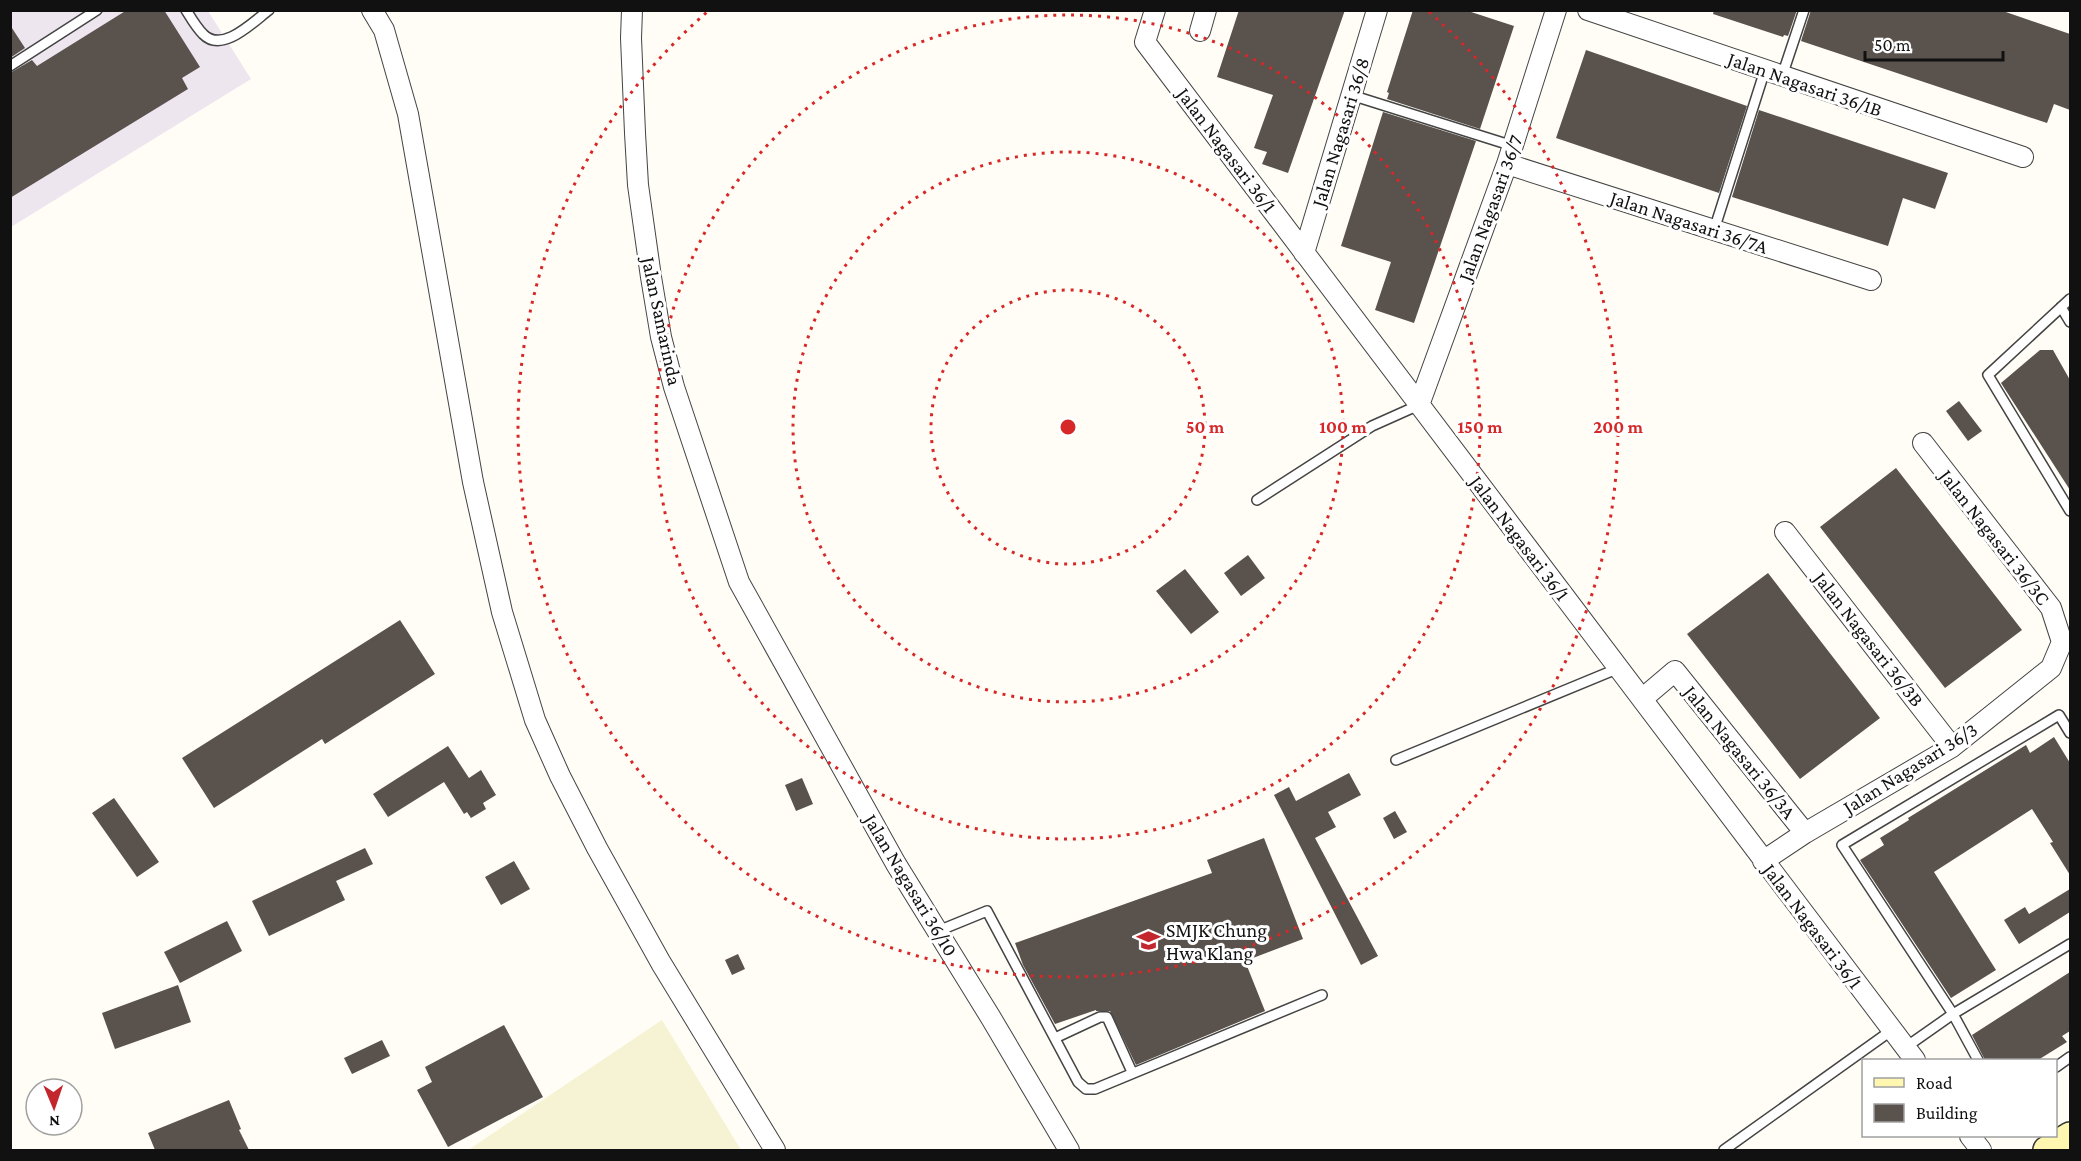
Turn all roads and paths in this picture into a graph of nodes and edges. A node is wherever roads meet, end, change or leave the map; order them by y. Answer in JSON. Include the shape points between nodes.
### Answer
{"nodes":[{"id":1,"x":97,"y":10,"type":"edge"},
{"id":2,"x":186,"y":10,"type":"edge"},
{"id":3,"x":269,"y":10,"type":"edge"},
{"id":4,"x":372,"y":10,"type":"edge"},
{"id":5,"x":632,"y":10,"type":"edge"},
{"id":6,"x":1155,"y":10,"type":"edge"},
{"id":7,"x":1206,"y":10,"type":"edge"},
{"id":8,"x":1377,"y":10,"type":"edge"},
{"id":9,"x":1556,"y":10,"type":"edge"},
{"id":10,"x":1588,"y":10,"type":"edge"},
{"id":11,"x":1804,"y":10,"type":"edge"},
{"id":12,"x":1200,"y":31,"type":"dead end"},
{"id":13,"x":10,"y":66,"type":"edge"},
{"id":14,"x":1773,"y":73,"type":"junction"},
{"id":15,"x":1351,"y":95,"type":"junction"},
{"id":16,"x":1510,"y":155,"type":"junction"},
{"id":17,"x":2023,"y":157,"type":"dead end"},
{"id":18,"x":1714,"y":230,"type":"junction"},
{"id":19,"x":1304,"y":253,"type":"junction"},
{"id":20,"x":1871,"y":280,"type":"dead end"},
{"id":21,"x":2070,"y":299,"type":"edge"},
{"id":22,"x":2061,"y":307,"type":"junction"},
{"id":23,"x":2070,"y":322,"type":"edge"},
{"id":24,"x":1419,"y":405,"type":"junction"},
{"id":25,"x":1923,"y":443,"type":"dead end"},
{"id":26,"x":1257,"y":500,"type":"dead end"},
{"id":27,"x":2070,"y":511,"type":"edge"},
{"id":28,"x":1785,"y":532,"type":"dead end"},
{"id":29,"x":759,"y":616,"type":"joint"},
{"id":30,"x":1619,"y":668,"type":"junction"},
{"id":31,"x":2051,"y":668,"type":"joint"},
{"id":32,"x":1642,"y":699,"type":"junction"},
{"id":33,"x":2070,"y":733,"type":"edge"},
{"id":34,"x":1952,"y":747,"type":"junction"},
{"id":35,"x":1396,"y":760,"type":"dead end"},
{"id":36,"x":1805,"y":833,"type":"junction"},
{"id":37,"x":1763,"y":861,"type":"junction"},
{"id":38,"x":938,"y":931,"type":"junction"},
{"id":39,"x":2070,"y":944,"type":"edge"},
{"id":40,"x":1322,"y":994,"type":"dead end"},
{"id":41,"x":1953,"y":1014,"type":"junction"},
{"id":42,"x":1892,"y":1030,"type":"junction"},
{"id":43,"x":1055,"y":1038,"type":"junction"},
{"id":44,"x":1910,"y":1054,"type":"edge"},
{"id":45,"x":2070,"y":1057,"type":"edge"},
{"id":46,"x":1977,"y":1059,"type":"edge"},
{"id":47,"x":2057,"y":1065,"type":"edge"},
{"id":48,"x":1132,"y":1072,"type":"junction"},
{"id":49,"x":2070,"y":1136,"type":"edge"},
{"id":50,"x":1971,"y":1137,"type":"edge"},
{"id":51,"x":1729,"y":1149,"type":"edge"},
{"id":52,"x":775,"y":1150,"type":"edge"},
{"id":53,"x":1069,"y":1150,"type":"edge"},
{"id":54,"x":1981,"y":1150,"type":"edge"},
{"id":55,"x":2047,"y":1150,"type":"edge"}],
"edges":[{"from":1,"to":13,"type":"lane"},
{"from":2,"to":3,"type":"lane","via":[[202,33],[216,41],[235,35]]},
{"from":4,"to":52,"type":"street","via":[[384,30],[408,114],[473,482],[502,612],[535,720],[560,776],[661,963]]},
{"from":5,"to":29,"type":"street","name":"Jalan Samarinda","via":[[639,185],[661,337],[731,560]]},
{"from":6,"to":19,"type":"street","name":"Jalan Nagasari 36/1","via":[[1145,42]]},
{"from":7,"to":12,"type":"street"},
{"from":8,"to":15,"type":"street","name":"Jalan Nagasari 36/8"},
{"from":9,"to":16,"type":"street","name":"Jalan Nagasari 36/7"},
{"from":10,"to":14,"type":"street","name":"Jalan Nagasari 36/1B"},
{"from":11,"to":14,"type":"lane"},
{"from":14,"to":17,"type":"street","name":"Jalan Nagasari 36/1B"},
{"from":14,"to":18,"type":"lane"},
{"from":15,"to":16,"type":"lane"},
{"from":15,"to":19,"type":"street","name":"Jalan Nagasari 36/8"},
{"from":16,"to":18,"type":"street","name":"Jalan Nagasari 36/7A"},
{"from":16,"to":24,"type":"street","name":"Jalan Nagasari 36/7"},
{"from":18,"to":20,"type":"street","name":"Jalan Nagasari 36/7A"},
{"from":19,"to":24,"type":"street","name":"Jalan Nagasari 36/1"},
{"from":21,"to":22,"type":"lane"},
{"from":22,"to":23,"type":"lane"},
{"from":22,"to":27,"type":"lane","via":[[1988,375]]},
{"from":24,"to":26,"type":"lane","via":[[1372,426]]},
{"from":24,"to":30,"type":"street","name":"Jalan Nagasari 36/1"},
{"from":25,"to":31,"type":"street","name":"Jalan Nagasari 36/3C","via":[[2051,608],[2062,642]]},
{"from":28,"to":34,"type":"street","name":"Jalan Nagasari 36/3B"},
{"from":29,"to":38,"type":"street","name":"Jalan Nagasari 36/10","via":[[896,864]]},
{"from":30,"to":32,"type":"street","name":"Jalan Nagasari 36/1"},
{"from":30,"to":35,"type":"lane"},
{"from":31,"to":34,"type":"street","name":"Jalan Nagasari 36/3"},
{"from":32,"to":36,"type":"street","name":"Jalan Nagasari 36/3A","via":[[1675,671]]},
{"from":32,"to":37,"type":"street","name":"Jalan Nagasari 36/1"},
{"from":33,"to":41,"type":"lane","via":[[2059,715],[1842,845]]},
{"from":34,"to":36,"type":"street","name":"Jalan Nagasari 36/3"},
{"from":36,"to":37,"type":"street","name":"Jalan Nagasari 36/3"},
{"from":37,"to":42,"type":"street","name":"Jalan Nagasari 36/1"},
{"from":38,"to":43,"type":"lane","via":[[987,911]]},
{"from":38,"to":53,"type":"street","name":"Jalan Nagasari 36/10"},
{"from":39,"to":41,"type":"lane"},
{"from":40,"to":48,"type":"lane"},
{"from":41,"to":44,"type":"lane"},
{"from":41,"to":46,"type":"lane"},
{"from":42,"to":44,"type":"street","name":"Jalan Nagasari 36/1"},
{"from":42,"to":51,"type":"lane"},
{"from":43,"to":48,"type":"lane","via":[[1078,1082],[1086,1089],[1095,1089]]},
{"from":43,"to":48,"type":"lane","via":[[1107,1017]]},
{"from":45,"to":47,"type":"lane"},
{"from":49,"to":55,"type":"street"},
{"from":50,"to":54,"type":"street"}]}
